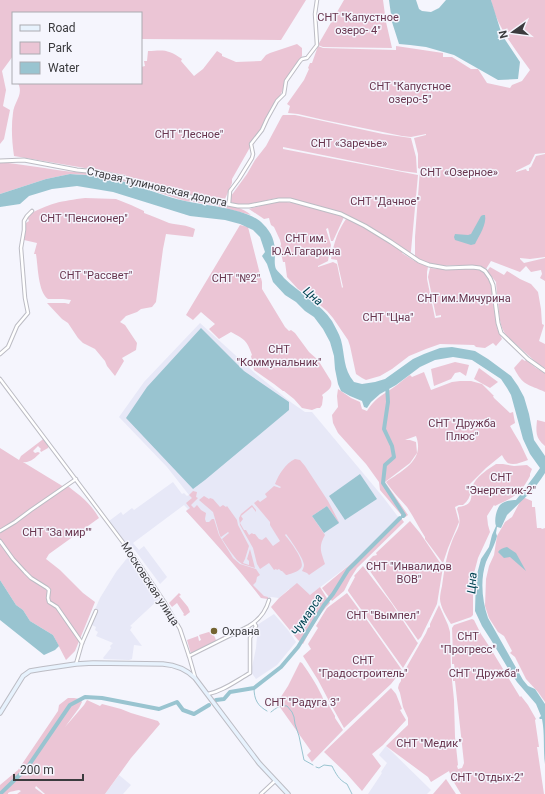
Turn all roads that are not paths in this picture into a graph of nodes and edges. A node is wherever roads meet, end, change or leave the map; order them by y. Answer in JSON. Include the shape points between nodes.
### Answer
{"nodes":[{"id":1,"x":318,"y":0,"type":"edge"},
{"id":2,"x":0,"y":161,"type":"edge"},
{"id":3,"x":229,"y":204,"type":"junction"},
{"id":4,"x":32,"y":211,"type":"dead end"},
{"id":5,"x":0,"y":354,"type":"edge"},
{"id":6,"x":545,"y":371,"type":"edge"},
{"id":7,"x":0,"y":379,"type":"edge"},
{"id":8,"x":76,"y":479,"type":"junction"},
{"id":9,"x":0,"y":531,"type":"edge"},
{"id":10,"x":0,"y":541,"type":"edge"},
{"id":11,"x":269,"y":600,"type":"dead end"},
{"id":12,"x":96,"y":610,"type":"dead end"},
{"id":13,"x":254,"y":623,"type":"junction"},
{"id":14,"x":82,"y":643,"type":"junction"},
{"id":15,"x":189,"y":656,"type":"junction"},
{"id":16,"x":76,"y":664,"type":"junction"},
{"id":17,"x":195,"y":678,"type":"junction"},
{"id":18,"x":207,"y":695,"type":"junction"},
{"id":19,"x":0,"y":713,"type":"edge"},
{"id":20,"x":275,"y":781,"type":"junction"},
{"id":21,"x":262,"y":794,"type":"edge"},
{"id":22,"x":288,"y":794,"type":"edge"}],
"edges":[{"from":1,"to":3,"type":"street","via":[[315,14],[317,45],[307,58],[300,61],[286,81],[284,94],[251,144],[252,158],[230,191]]},
{"from":2,"to":3,"type":"street","name":"Старая тулиновская дорога","via":[[24,160],[96,172],[180,195]]},
{"from":3,"to":6,"type":"street","name":"Старая тулиновская дорога","via":[[246,207],[290,200],[341,214],[429,265],[483,270],[492,281],[501,333],[528,359]]},
{"from":4,"to":5,"type":"street","via":[[24,221],[21,252],[28,313],[18,326],[8,347]]},
{"from":7,"to":8,"type":"street","name":"Московская улица"},
{"from":8,"to":9,"type":"street"},
{"from":8,"to":15,"type":"street","name":"Московская улица","via":[[159,594],[180,629]]},
{"from":10,"to":14,"type":"street","via":[[31,578],[49,590],[49,602],[56,607]]},
{"from":11,"to":13,"type":"street","via":[[263,613]]},
{"from":12,"to":14,"type":"street"},
{"from":13,"to":15,"type":"street"},
{"from":13,"to":18,"type":"street","via":[[256,626],[250,638],[250,673]]},
{"from":14,"to":16,"type":"street"},
{"from":15,"to":17,"type":"street","name":"Московская улица"},
{"from":16,"to":17,"type":"main road","via":[[166,664],[186,670]]},
{"from":16,"to":19,"type":"main road","via":[[30,671],[23,676]]},
{"from":17,"to":18,"type":"main road","name":"Московская улица"},
{"from":18,"to":20,"type":"main road","name":"Московская улица","via":[[258,763]]},
{"from":20,"to":21,"type":"street"},
{"from":20,"to":22,"type":"main road","name":"Московская улица"}]}
